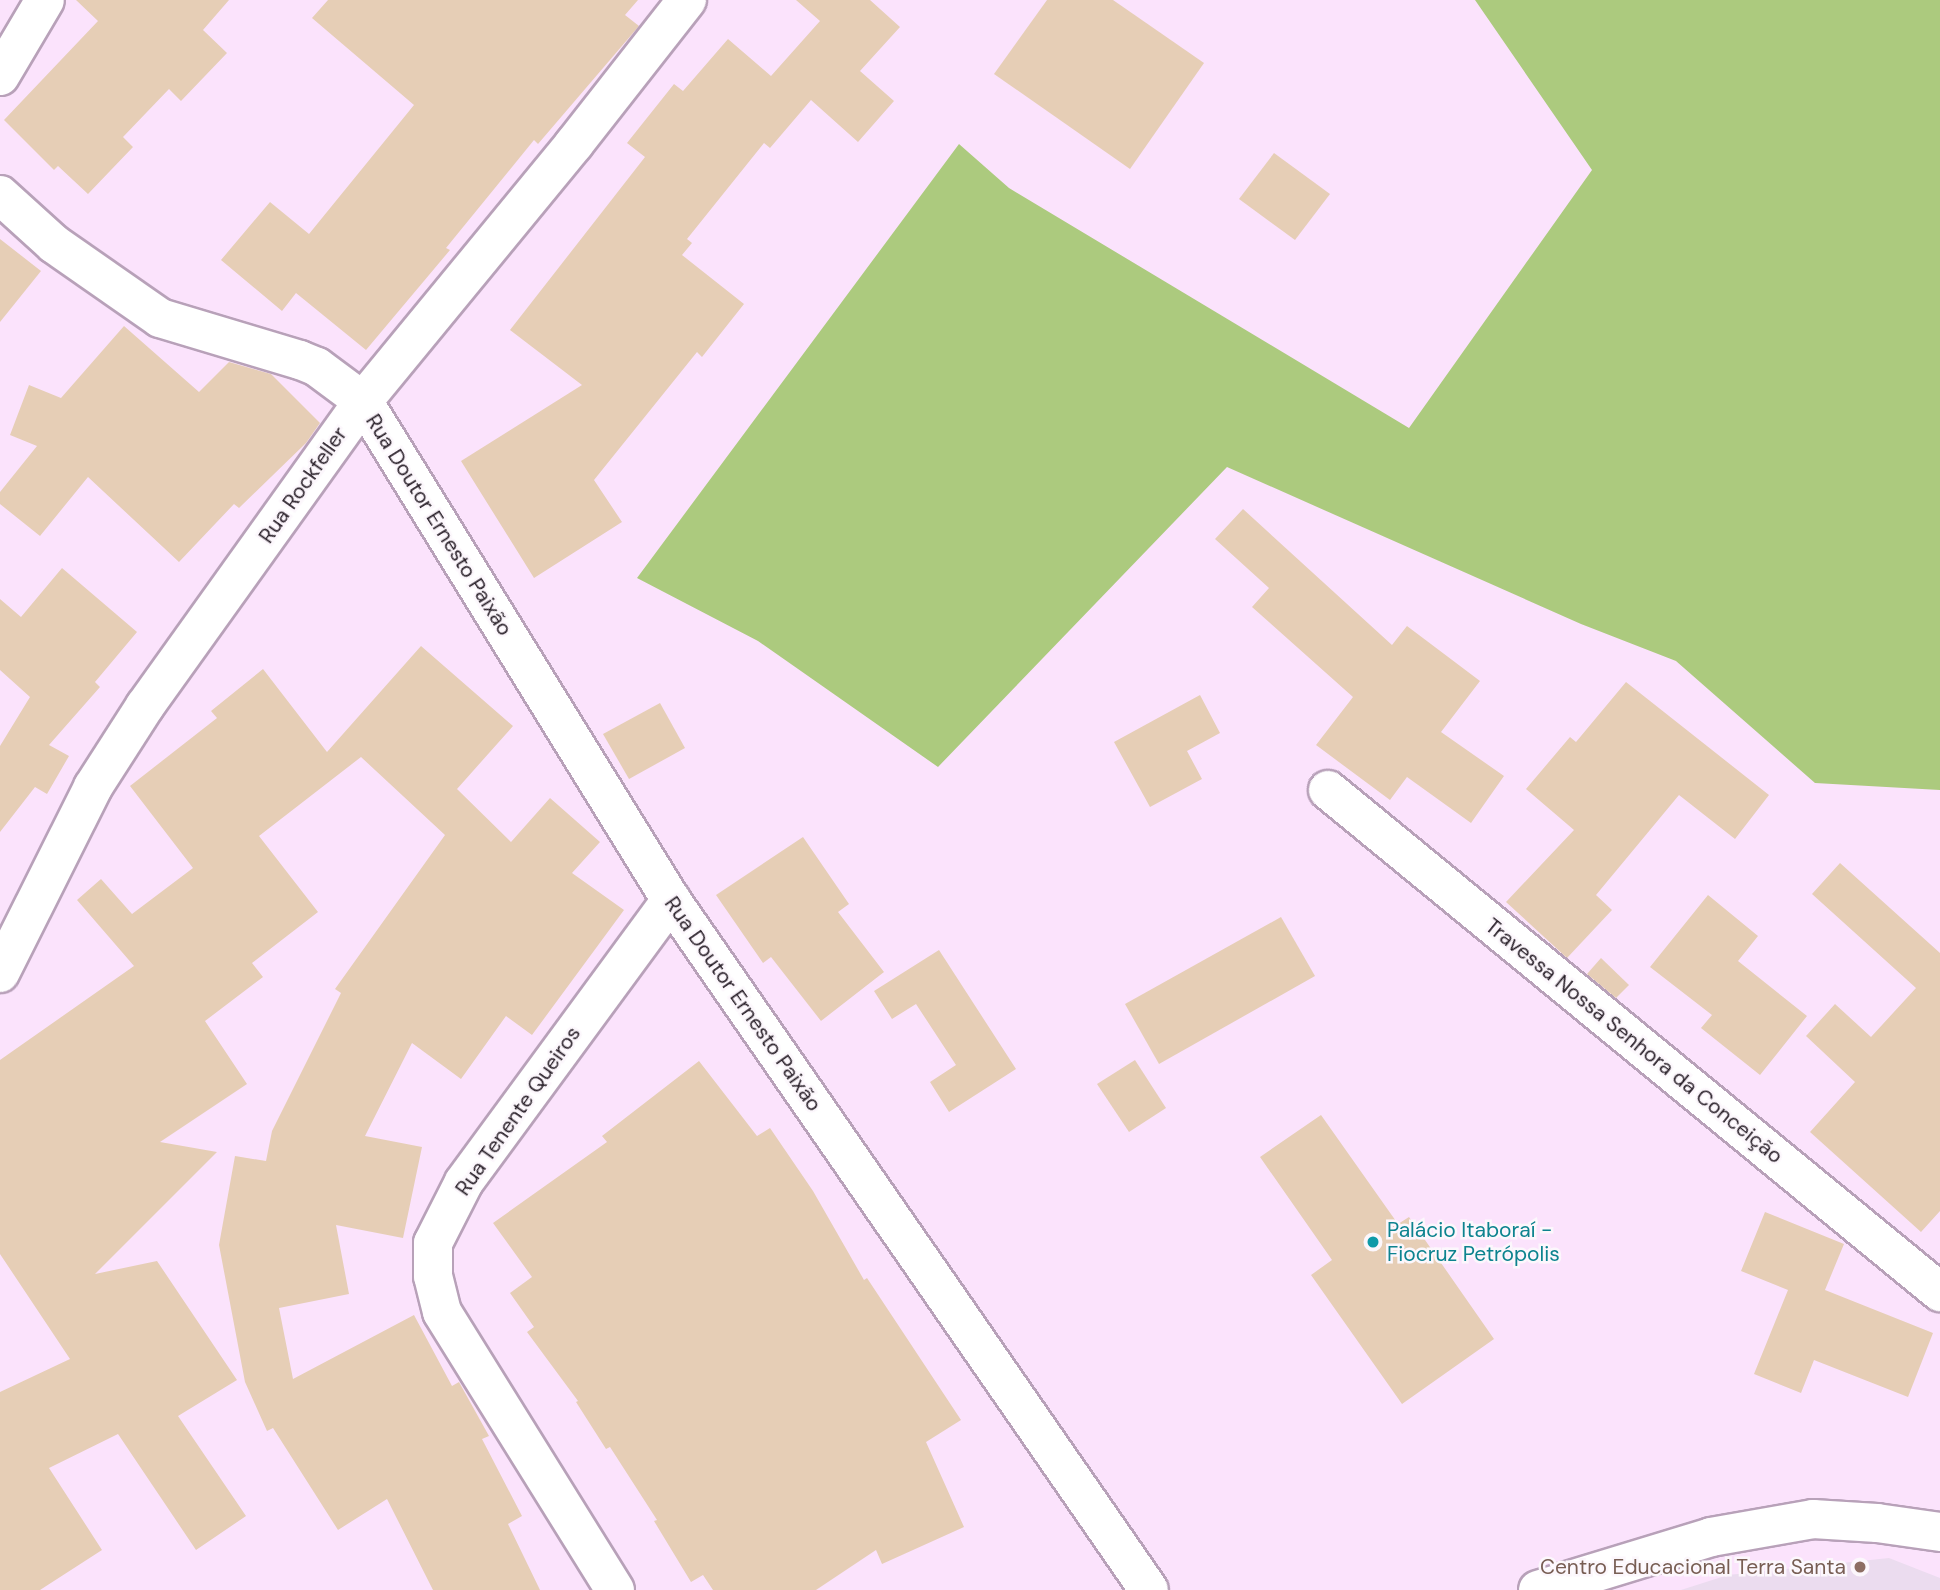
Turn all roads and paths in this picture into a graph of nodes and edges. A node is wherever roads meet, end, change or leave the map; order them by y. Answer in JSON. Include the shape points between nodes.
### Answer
{"nodes":[{"id":1,"x":45,"y":0,"type":"edge"},
{"id":2,"x":687,"y":0,"type":"edge"},
{"id":3,"x":0,"y":76,"type":"edge"},
{"id":4,"x":0,"y":195,"type":"edge"},
{"id":5,"x":363,"y":401,"type":"junction"},
{"id":6,"x":1328,"y":790,"type":"dead end"},
{"id":7,"x":671,"y":900,"type":"junction"},
{"id":8,"x":0,"y":973,"type":"edge"},
{"id":9,"x":1940,"y":1292,"type":"edge"},
{"id":10,"x":1940,"y":1532,"type":"edge"},
{"id":11,"x":615,"y":1590,"type":"edge"},
{"id":12,"x":1149,"y":1590,"type":"edge"},
{"id":13,"x":1538,"y":1590,"type":"edge"}],
"edges":[{"from":1,"to":3,"type":"street"},
{"from":2,"to":5,"type":"street","name":"Rua Rockfeller"},
{"from":4,"to":5,"type":"street","via":[[54,244],[160,318],[300,360]]},
{"from":5,"to":7,"type":"street","name":"Rua Doutor Ernesto Paixão"},
{"from":5,"to":8,"type":"street","name":"Rua Rockfeller","via":[[145,706],[93,787]]},
{"from":6,"to":9,"type":"street","name":"Travessa Nossa Senhora da Conceição"},
{"from":7,"to":11,"type":"street","name":"Rua Tenente Queiros","via":[[464,1182],[433,1243],[433,1276],[442,1312]]},
{"from":7,"to":12,"type":"street","name":"Rua Doutor Ernesto Paixão"},
{"from":10,"to":13,"type":"street","via":[[1813,1519],[1711,1537]]}]}
